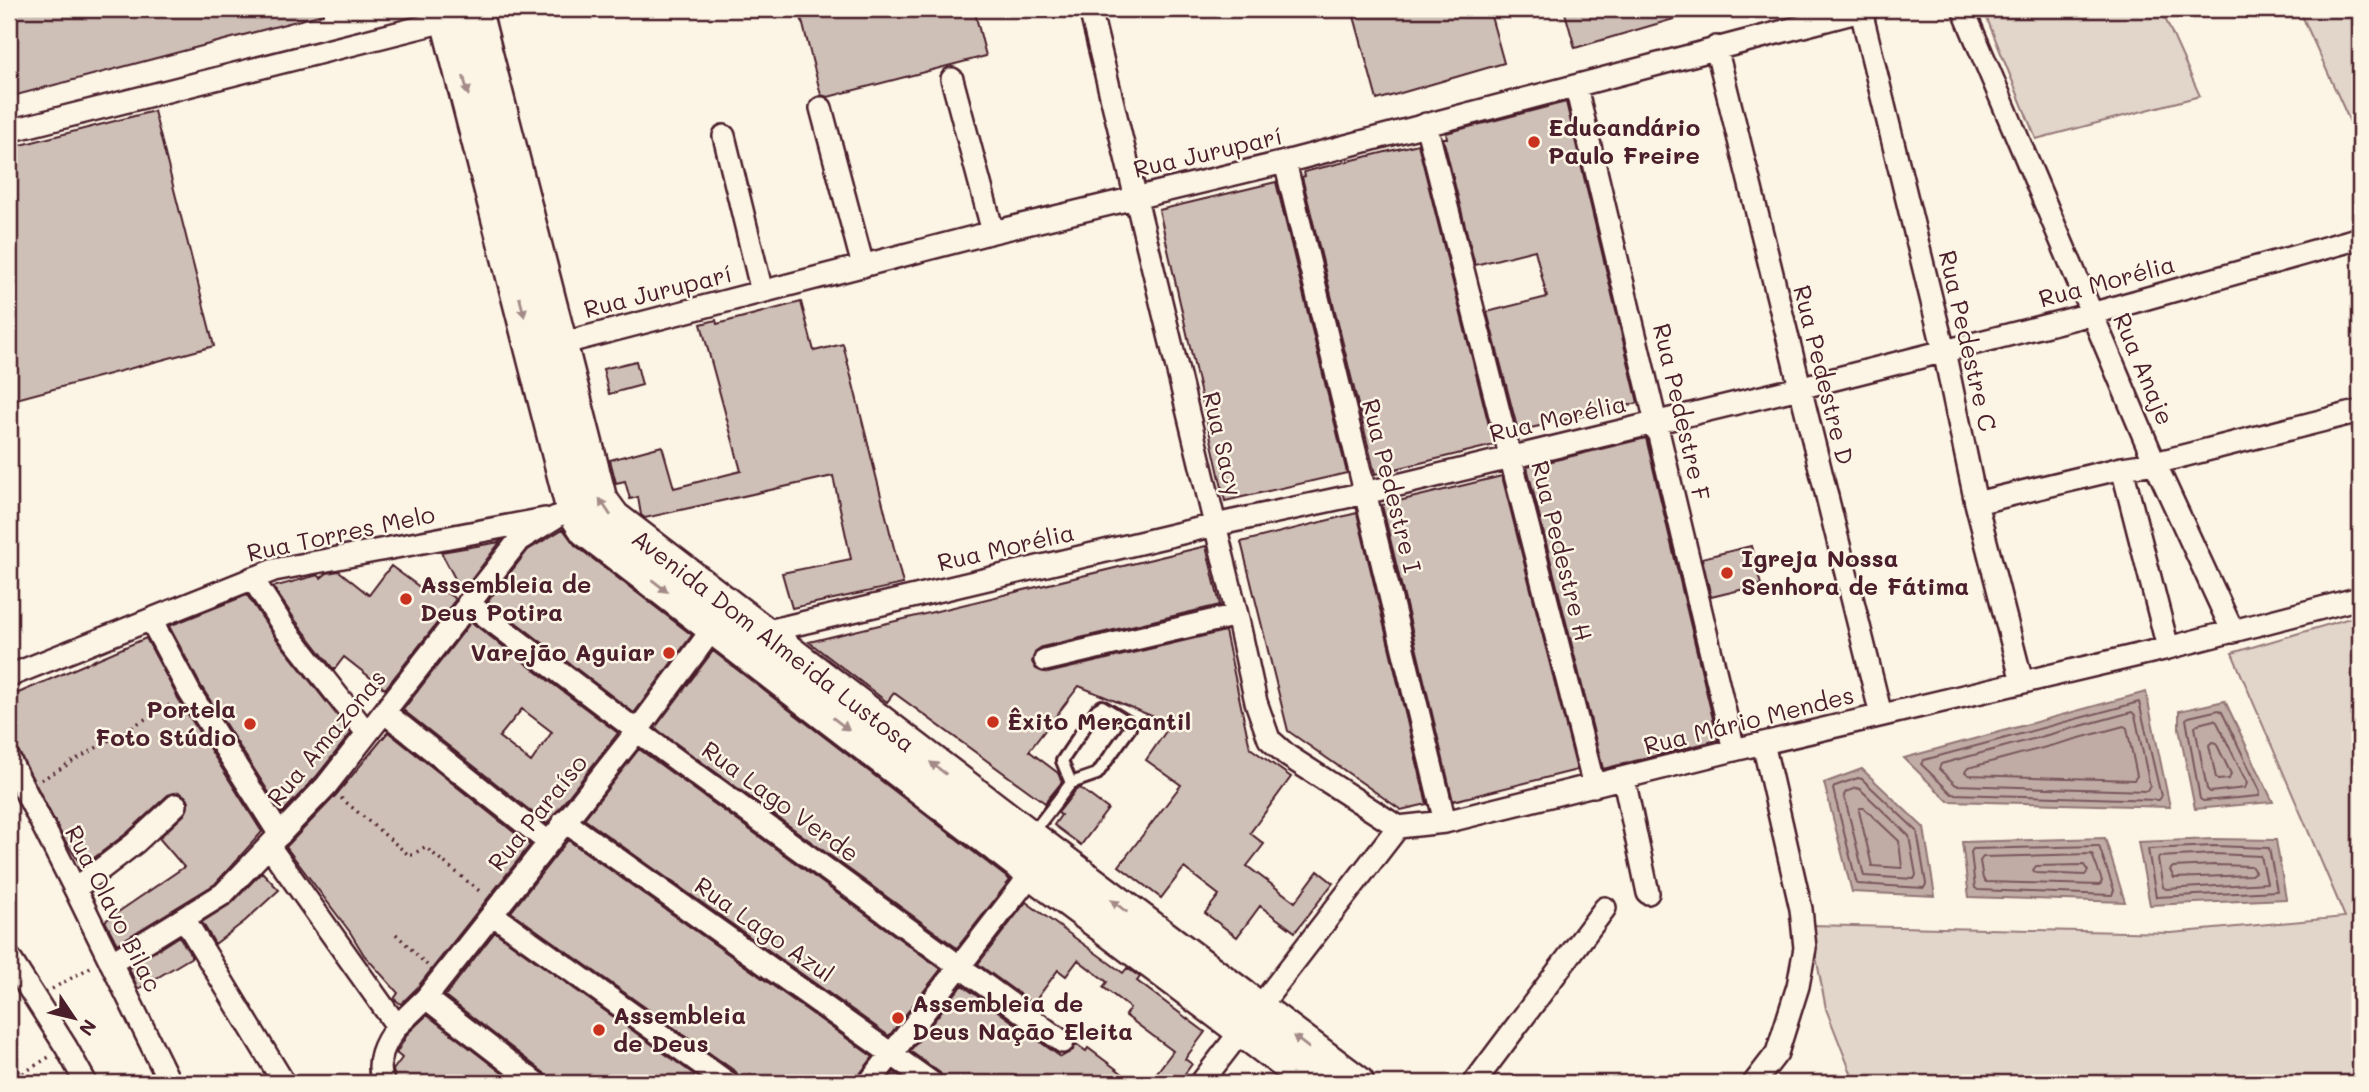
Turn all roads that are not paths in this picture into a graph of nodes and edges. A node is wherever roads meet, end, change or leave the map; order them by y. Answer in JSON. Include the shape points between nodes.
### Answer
{"nodes":[{"id":1,"x":1090,"y":9,"type":"edge"},
{"id":2,"x":1963,"y":9,"type":"edge"},
{"id":3,"x":1865,"y":10,"type":"edge"},
{"id":4,"x":466,"y":12,"type":"edge"},
{"id":5,"x":1716,"y":47,"type":"junction"},
{"id":6,"x":952,"y":79,"type":"dead end"},
{"id":7,"x":1576,"y":87,"type":"junction"},
{"id":8,"x":821,"y":108,"type":"dead end"},
{"id":9,"x":1426,"y":124,"type":"junction"},
{"id":10,"x":9,"y":131,"type":"edge"},
{"id":11,"x":724,"y":136,"type":"dead end"},
{"id":12,"x":1285,"y":162,"type":"junction"},
{"id":13,"x":1136,"y":197,"type":"junction"},
{"id":14,"x":993,"y":232,"type":"junction"},
{"id":15,"x":2360,"y":238,"type":"edge"},
{"id":16,"x":863,"y":266,"type":"junction"},
{"id":17,"x":762,"y":292,"type":"junction"},
{"id":18,"x":2091,"y":314,"type":"junction"},
{"id":19,"x":560,"y":344,"type":"junction"},
{"id":20,"x":1944,"y":351,"type":"junction"},
{"id":21,"x":1800,"y":388,"type":"junction"},
{"id":22,"x":2360,"y":411,"type":"edge"},
{"id":23,"x":1657,"y":423,"type":"junction"},
{"id":24,"x":1510,"y":457,"type":"junction"},
{"id":25,"x":2155,"y":463,"type":"junction"},
{"id":26,"x":2122,"y":468,"type":"junction"},
{"id":27,"x":1365,"y":493,"type":"junction"},
{"id":28,"x":1976,"y":503,"type":"junction"},
{"id":29,"x":565,"y":513,"type":"junction"},
{"id":30,"x":1215,"y":525,"type":"junction"},
{"id":31,"x":252,"y":578,"type":"junction"},
{"id":32,"x":2360,"y":598,"type":"edge"},
{"id":33,"x":468,"y":603,"type":"junction"},
{"id":34,"x":1237,"y":615,"type":"junction"},
{"id":35,"x":150,"y":620,"type":"junction"},
{"id":36,"x":714,"y":626,"type":"junction"},
{"id":37,"x":764,"y":632,"type":"junction"},
{"id":38,"x":2233,"y":632,"type":"junction"},
{"id":39,"x":2168,"y":648,"type":"junction"},
{"id":40,"x":1045,"y":660,"type":"dead end"},
{"id":41,"x":9,"y":676,"type":"edge"},
{"id":42,"x":799,"y":677,"type":"junction"},
{"id":43,"x":2022,"y":682,"type":"junction"},
{"id":44,"x":384,"y":712,"type":"junction"},
{"id":45,"x":1881,"y":715,"type":"junction"},
{"id":46,"x":637,"y":731,"type":"junction"},
{"id":47,"x":367,"y":733,"type":"junction"},
{"id":48,"x":1763,"y":743,"type":"junction"},
{"id":49,"x":1734,"y":750,"type":"junction"},
{"id":50,"x":9,"y":759,"type":"edge"},
{"id":51,"x":1623,"y":779,"type":"junction"},
{"id":52,"x":1070,"y":783,"type":"junction"},
{"id":53,"x":1594,"y":786,"type":"junction"},
{"id":54,"x":176,"y":805,"type":"dead end"},
{"id":55,"x":564,"y":821,"type":"junction"},
{"id":56,"x":1445,"y":822,"type":"junction"},
{"id":57,"x":1398,"y":827,"type":"junction"},
{"id":58,"x":275,"y":840,"type":"junction"},
{"id":59,"x":548,"y":842,"type":"junction"},
{"id":60,"x":1037,"y":854,"type":"junction"},
{"id":61,"x":75,"y":889,"type":"junction"},
{"id":62,"x":1648,"y":893,"type":"dead end"},
{"id":63,"x":1605,"y":908,"type":"dead end"},
{"id":64,"x":495,"y":909,"type":"junction"},
{"id":65,"x":185,"y":920,"type":"junction"},
{"id":66,"x":9,"y":957,"type":"edge"},
{"id":67,"x":110,"y":960,"type":"junction"},
{"id":68,"x":960,"y":964,"type":"junction"},
{"id":69,"x":426,"y":998,"type":"junction"},
{"id":70,"x":1249,"y":1019,"type":"junction"},
{"id":71,"x":397,"y":1026,"type":"junction"},
{"id":72,"x":1063,"y":1042,"type":"dead end"},
{"id":73,"x":892,"y":1053,"type":"junction"},
{"id":74,"x":86,"y":1083,"type":"edge"},
{"id":75,"x":170,"y":1083,"type":"edge"},
{"id":76,"x":284,"y":1083,"type":"edge"},
{"id":77,"x":383,"y":1083,"type":"edge"},
{"id":78,"x":536,"y":1083,"type":"edge"},
{"id":79,"x":729,"y":1083,"type":"edge"},
{"id":80,"x":869,"y":1083,"type":"edge"},
{"id":81,"x":932,"y":1083,"type":"edge"},
{"id":82,"x":1201,"y":1083,"type":"edge"},
{"id":83,"x":1315,"y":1083,"type":"edge"},
{"id":84,"x":1356,"y":1083,"type":"edge"},
{"id":85,"x":1474,"y":1083,"type":"edge"},
{"id":86,"x":1754,"y":1083,"type":"edge"}],
"edges":[{"from":1,"to":13,"type":"street","name":"Rua Sacy"},
{"from":2,"to":18,"type":"street","name":"Rua Anaje"},
{"from":3,"to":5,"type":"street","name":"Rua Juruparí"},
{"from":3,"to":20,"type":"street","name":"Rua Pedestre C"},
{"from":4,"to":10,"type":"street"},
{"from":4,"to":19,"type":"main road","name":"Avenida Dom Almeida Lustosa"},
{"from":4,"to":29,"type":"main road","name":"Avenida Dom Almeida Lustosa","one_way":true},
{"from":5,"to":7,"type":"street","name":"Rua Juruparí"},
{"from":5,"to":21,"type":"street","name":"Rua Pedestre D"},
{"from":6,"to":14,"type":"street"},
{"from":7,"to":9,"type":"street","name":"Rua Juruparí"},
{"from":7,"to":23,"type":"street","name":"Rua Pedestre F"},
{"from":8,"to":16,"type":"street"},
{"from":9,"to":12,"type":"street","name":"Rua Juruparí"},
{"from":9,"to":24,"type":"street","name":"Rua Pedestre H"},
{"from":11,"to":17,"type":"street"},
{"from":12,"to":13,"type":"street","name":"Rua Juruparí"},
{"from":12,"to":27,"type":"street","name":"Rua Pedestre I"},
{"from":13,"to":14,"type":"street","name":"Rua Juruparí"},
{"from":13,"to":30,"type":"street","name":"Rua Sacy"},
{"from":14,"to":16,"type":"street","name":"Rua Juruparí"},
{"from":15,"to":18,"type":"street","name":"Rua Morélia"},
{"from":16,"to":17,"type":"street","name":"Rua Juruparí"},
{"from":17,"to":19,"type":"street","name":"Rua Juruparí"},
{"from":18,"to":20,"type":"street","name":"Rua Morélia"},
{"from":18,"to":25,"type":"street","name":"Rua Anaje"},
{"from":37,"to":19,"type":"main road","name":"Avenida Dom Almeida Lustosa","one_way":true,"via":[[613,519],[599,500]]},
{"from":20,"to":21,"type":"street","name":"Rua Morélia"},
{"from":20,"to":28,"type":"street","name":"Rua Pedestre C"},
{"from":21,"to":23,"type":"street","name":"Rua Morélia"},
{"from":21,"to":45,"type":"street","name":"Rua Pedestre D"},
{"from":22,"to":25,"type":"street"},
{"from":23,"to":24,"type":"street","name":"Rua Morélia"},
{"from":23,"to":49,"type":"street","name":"Rua Pedestre F"},
{"from":24,"to":27,"type":"street","name":"Rua Morélia"},
{"from":24,"to":53,"type":"street","name":"Rua Pedestre H"},
{"from":25,"to":26,"type":"street"},
{"from":25,"to":38,"type":"street","name":"Rua Anaje"},
{"from":26,"to":28,"type":"street"},
{"from":26,"to":39,"type":"street"},
{"from":27,"to":30,"type":"street","name":"Rua Morélia"},
{"from":27,"to":56,"type":"street","name":"Rua Pedestre I"},
{"from":28,"to":43,"type":"street","name":"Rua Pedestre C"},
{"from":29,"to":31,"type":"street","name":"Rua Torres Melo"},
{"from":29,"to":33,"type":"street","name":"Rua Amazonas","via":[[519,540]]},
{"from":29,"to":36,"type":"main road","name":"Avenida Dom Almeida Lustosa","one_way":true},
{"from":30,"to":34,"type":"street","name":"Rua Sacy"},
{"from":30,"to":37,"type":"street","name":"Rua Morélia"},
{"from":31,"to":35,"type":"street","name":"Rua Torres Melo"},
{"from":31,"to":47,"type":"street","via":[[285,629]]},
{"from":32,"to":38,"type":"street","name":"Rua Mário Mendes"},
{"from":33,"to":44,"type":"street","name":"Rua Amazonas"},
{"from":33,"to":46,"type":"street","name":"Rua Lago Verde"},
{"from":34,"to":40,"type":"street"},
{"from":34,"to":57,"type":"street","name":"Rua Sacy","via":[[1269,739],[1288,757]]},
{"from":35,"to":41,"type":"street","name":"Rua Torres Melo"},
{"from":35,"to":58,"type":"street"},
{"from":36,"to":42,"type":"main road","name":"Avenida Dom Almeida Lustosa"},
{"from":36,"to":46,"type":"street","name":"Rua Paraíso"},
{"from":37,"to":42,"type":"main road","name":"Avenida Dom Almeida Lustosa"},
{"from":38,"to":39,"type":"street","name":"Rua Mário Mendes"},
{"from":39,"to":43,"type":"street","name":"Rua Mário Mendes"},
{"from":42,"to":60,"type":"main road","name":"Avenida Dom Almeida Lustosa"},
{"from":43,"to":45,"type":"street","name":"Rua Mário Mendes"},
{"from":44,"to":47,"type":"street","name":"Rua Amazonas"},
{"from":44,"to":59,"type":"street"},
{"from":45,"to":48,"type":"street","name":"Rua Mário Mendes"},
{"from":46,"to":55,"type":"street","name":"Rua Paraíso"},
{"from":46,"to":68,"type":"street","name":"Rua Lago Verde"},
{"from":47,"to":58,"type":"street","name":"Rua Amazonas"},
{"from":48,"to":49,"type":"street","name":"Rua Mário Mendes"},
{"from":48,"to":86,"type":"street","via":[[1801,909],[1805,948],[1777,1053]]},
{"from":49,"to":51,"type":"street","name":"Rua Mário Mendes"},
{"from":50,"to":61,"type":"street","name":"Rua Olavo Bilac"},
{"from":51,"to":53,"type":"street","name":"Rua Mário Mendes"},
{"from":51,"to":62,"type":"street"},
{"from":52,"to":52,"type":"lane","via":[[1097,774],[1130,728],[1128,722],[1102,706],[1097,709],[1062,761]]},
{"from":52,"to":60,"type":"lane"},
{"from":53,"to":56,"type":"street","name":"Rua Mário Mendes"},
{"from":54,"to":61,"type":"street"},
{"from":55,"to":59,"type":"street","name":"Rua Paraíso"},
{"from":55,"to":73,"type":"street","name":"Rua Lago Azul"},
{"from":56,"to":57,"type":"street","name":"Rua Mário Mendes"},
{"from":57,"to":70,"type":"street"},
{"from":58,"to":65,"type":"street","name":"Rua Amazonas","via":[[223,894]]},
{"from":58,"to":71,"type":"street"},
{"from":59,"to":64,"type":"street","name":"Rua Paraíso"},
{"from":60,"to":68,"type":"street"},
{"from":60,"to":70,"type":"main road","name":"Avenida Dom Almeida Lustosa"},
{"from":61,"to":67,"type":"street","name":"Rua Olavo Bilac"},
{"from":63,"to":85,"type":"street"},
{"from":64,"to":69,"type":"street","name":"Rua Paraíso"},
{"from":64,"to":79,"type":"street"},
{"from":65,"to":67,"type":"street","name":"Rua Amazonas"},
{"from":65,"to":76,"type":"street"},
{"from":66,"to":74,"type":"street"},
{"from":67,"to":75,"type":"street","name":"Rua Olavo Bilac"},
{"from":68,"to":72,"type":"street","name":"Rua Lago Verde"},
{"from":68,"to":73,"type":"street"},
{"from":69,"to":71,"type":"street","name":"Rua Paraíso"},
{"from":69,"to":78,"type":"street"},
{"from":70,"to":82,"type":"street"},
{"from":70,"to":83,"type":"main road","name":"Avenida Dom Almeida Lustosa"},
{"from":84,"to":70,"type":"main road","name":"Avenida Dom Almeida Lustosa","one_way":true},
{"from":71,"to":77,"type":"street","name":"Rua Paraíso","via":[[379,1060]]},
{"from":73,"to":80,"type":"street"},
{"from":73,"to":81,"type":"street","name":"Rua Lago Azul"}]}
